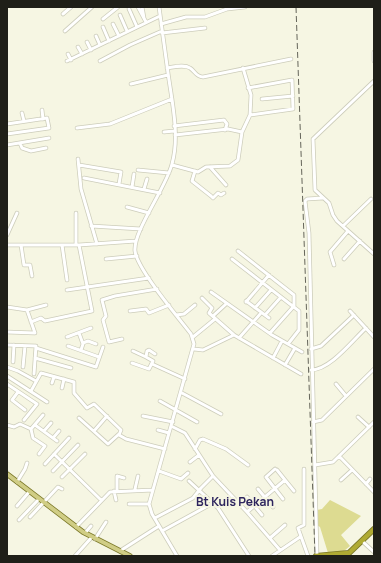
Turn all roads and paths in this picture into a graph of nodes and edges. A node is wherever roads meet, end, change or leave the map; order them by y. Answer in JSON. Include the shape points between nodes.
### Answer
{"nodes":[{"id":1,"x":71,"y":7,"type":"edge"},
{"id":2,"x":92,"y":7,"type":"edge"},
{"id":3,"x":118,"y":7,"type":"edge"},
{"id":4,"x":140,"y":7,"type":"edge"},
{"id":5,"x":159,"y":7,"type":"edge"},
{"id":6,"x":245,"y":7,"type":"edge"},
{"id":7,"x":129,"y":9,"type":"dead end"},
{"id":8,"x":63,"y":14,"type":"dead end"},
{"id":9,"x":120,"y":15,"type":"dead end"},
{"id":10,"x":160,"y":16,"type":"junction"},
{"id":11,"x":103,"y":19,"type":"dead end"},
{"id":12,"x":146,"y":22,"type":"junction"},
{"id":13,"x":113,"y":24,"type":"dead end"},
{"id":14,"x":161,"y":24,"type":"junction"},
{"id":15,"x":103,"y":27,"type":"dead end"},
{"id":16,"x":137,"y":27,"type":"junction"},
{"id":17,"x":205,"y":28,"type":"dead end"},
{"id":18,"x":65,"y":31,"type":"dead end"},
{"id":19,"x":128,"y":31,"type":"junction"},
{"id":20,"x":162,"y":32,"type":"junction"},
{"id":21,"x":96,"y":36,"type":"dead end"},
{"id":22,"x":118,"y":36,"type":"junction"},
{"id":23,"x":109,"y":41,"type":"junction"},
{"id":24,"x":87,"y":42,"type":"dead end"},
{"id":25,"x":100,"y":45,"type":"junction"},
{"id":26,"x":78,"y":47,"type":"dead end"},
{"id":27,"x":91,"y":50,"type":"junction"},
{"id":28,"x":374,"y":52,"type":"edge"},
{"id":29,"x":68,"y":54,"type":"dead end"},
{"id":30,"x":82,"y":54,"type":"junction"},
{"id":31,"x":291,"y":59,"type":"dead end"},
{"id":32,"x":100,"y":61,"type":"dead end"},
{"id":33,"x":374,"y":61,"type":"edge"},
{"id":34,"x":167,"y":68,"type":"junction"},
{"id":35,"x":243,"y":68,"type":"junction"},
{"id":36,"x":168,"y":74,"type":"junction"},
{"id":37,"x":374,"y":81,"type":"edge"},
{"id":38,"x":131,"y":84,"type":"dead end"},
{"id":39,"x":248,"y":88,"type":"junction"},
{"id":40,"x":293,"y":96,"type":"junction"},
{"id":41,"x":172,"y":99,"type":"junction"},
{"id":42,"x":262,"y":99,"type":"dead end"},
{"id":43,"x":42,"y":110,"type":"dead end"},
{"id":44,"x":22,"y":113,"type":"dead end"},
{"id":45,"x":250,"y":115,"type":"junction"},
{"id":46,"x":15,"y":118,"type":"dead end"},
{"id":47,"x":43,"y":119,"type":"junction"},
{"id":48,"x":24,"y":122,"type":"junction"},
{"id":49,"x":16,"y":123,"type":"junction"},
{"id":50,"x":7,"y":124,"type":"edge"},
{"id":51,"x":174,"y":126,"type":"junction"},
{"id":52,"x":77,"y":128,"type":"dead end"},
{"id":53,"x":225,"y":130,"type":"junction"},
{"id":54,"x":164,"y":132,"type":"dead end"},
{"id":55,"x":242,"y":132,"type":"junction"},
{"id":56,"x":174,"y":133,"type":"junction"},
{"id":57,"x":7,"y":134,"type":"edge"},
{"id":58,"x":49,"y":138,"type":"dead end"},
{"id":59,"x":20,"y":143,"type":"junction"},
{"id":60,"x":7,"y":145,"type":"edge"},
{"id":61,"x":46,"y":148,"type":"dead end"},
{"id":62,"x":78,"y":159,"type":"dead end"},
{"id":63,"x":79,"y":165,"type":"junction"},
{"id":64,"x":172,"y":165,"type":"junction"},
{"id":65,"x":210,"y":167,"type":"junction"},
{"id":66,"x":138,"y":170,"type":"dead end"},
{"id":67,"x":195,"y":171,"type":"junction"},
{"id":68,"x":169,"y":173,"type":"junction"},
{"id":69,"x":134,"y":174,"type":"dead end"},
{"id":70,"x":84,"y":178,"type":"dead end"},
{"id":71,"x":147,"y":178,"type":"dead end"},
{"id":72,"x":118,"y":184,"type":"junction"},
{"id":73,"x":226,"y":185,"type":"dead end"},
{"id":74,"x":132,"y":187,"type":"junction"},
{"id":75,"x":144,"y":189,"type":"junction"},
{"id":76,"x":160,"y":193,"type":"junction"},
{"id":77,"x":224,"y":193,"type":"dead end"},
{"id":78,"x":323,"y":198,"type":"junction"},
{"id":79,"x":371,"y":199,"type":"dead end"},
{"id":80,"x":127,"y":207,"type":"dead end"},
{"id":81,"x":17,"y":213,"type":"dead end"},
{"id":82,"x":76,"y":213,"type":"dead end"},
{"id":83,"x":149,"y":213,"type":"junction"},
{"id":84,"x":91,"y":226,"type":"junction"},
{"id":85,"x":343,"y":226,"type":"junction"},
{"id":86,"x":140,"y":229,"type":"junction"},
{"id":87,"x":348,"y":231,"type":"junction"},
{"id":88,"x":7,"y":235,"type":"edge"},
{"id":89,"x":136,"y":241,"type":"junction"},
{"id":90,"x":360,"y":241,"type":"junction"},
{"id":91,"x":96,"y":244,"type":"junction"},
{"id":92,"x":21,"y":245,"type":"junction"},
{"id":93,"x":62,"y":245,"type":"junction"},
{"id":94,"x":78,"y":245,"type":"junction"},
{"id":95,"x":7,"y":246,"type":"edge"},
{"id":96,"x":238,"y":251,"type":"dead end"},
{"id":97,"x":374,"y":254,"type":"edge"},
{"id":98,"x":137,"y":256,"type":"junction"},
{"id":99,"x":106,"y":258,"type":"dead end"},
{"id":100,"x":328,"y":258,"type":"dead end"},
{"id":101,"x":232,"y":259,"type":"dead end"},
{"id":102,"x":344,"y":259,"type":"dead end"},
{"id":103,"x":334,"y":265,"type":"dead end"},
{"id":104,"x":269,"y":275,"type":"junction"},
{"id":105,"x":32,"y":276,"type":"dead end"},
{"id":106,"x":150,"y":278,"type":"junction"},
{"id":107,"x":67,"y":280,"type":"dead end"},
{"id":108,"x":262,"y":283,"type":"junction"},
{"id":109,"x":87,"y":288,"type":"junction"},
{"id":110,"x":157,"y":289,"type":"junction"},
{"id":111,"x":67,"y":290,"type":"dead end"},
{"id":112,"x":272,"y":290,"type":"junction"},
{"id":113,"x":211,"y":292,"type":"dead end"},
{"id":114,"x":294,"y":295,"type":"junction"},
{"id":115,"x":281,"y":297,"type":"junction"},
{"id":116,"x":202,"y":298,"type":"dead end"},
{"id":117,"x":288,"y":302,"type":"junction"},
{"id":118,"x":226,"y":304,"type":"junction"},
{"id":119,"x":46,"y":305,"type":"dead end"},
{"id":120,"x":169,"y":305,"type":"junction"},
{"id":121,"x":195,"y":305,"type":"dead end"},
{"id":122,"x":294,"y":306,"type":"junction"},
{"id":123,"x":7,"y":308,"type":"edge"},
{"id":124,"x":255,"y":308,"type":"junction"},
{"id":125,"x":27,"y":310,"type":"junction"},
{"id":126,"x":130,"y":311,"type":"dead end"},
{"id":127,"x":350,"y":311,"type":"dead end"},
{"id":128,"x":261,"y":313,"type":"junction"},
{"id":129,"x":176,"y":315,"type":"junction"},
{"id":130,"x":265,"y":315,"type":"junction"},
{"id":131,"x":354,"y":315,"type":"junction"},
{"id":132,"x":214,"y":318,"type":"junction"},
{"id":133,"x":269,"y":318,"type":"dead end"},
{"id":134,"x":31,"y":322,"type":"junction"},
{"id":135,"x":254,"y":322,"type":"junction"},
{"id":136,"x":91,"y":328,"type":"dead end"},
{"id":137,"x":366,"y":328,"type":"junction"},
{"id":138,"x":7,"y":332,"type":"edge"},
{"id":139,"x":79,"y":332,"type":"junction"},
{"id":140,"x":270,"y":333,"type":"junction"},
{"id":141,"x":234,"y":335,"type":"junction"},
{"id":142,"x":66,"y":337,"type":"dead end"},
{"id":143,"x":192,"y":337,"type":"junction"},
{"id":144,"x":374,"y":337,"type":"edge"},
{"id":145,"x":239,"y":338,"type":"junction"},
{"id":146,"x":122,"y":339,"type":"dead end"},
{"id":147,"x":282,"y":341,"type":"junction"},
{"id":148,"x":83,"y":343,"type":"junction"},
{"id":149,"x":96,"y":344,"type":"dead end"},
{"id":150,"x":288,"y":344,"type":"junction"},
{"id":151,"x":7,"y":345,"type":"edge"},
{"id":152,"x":14,"y":345,"type":"junction"},
{"id":153,"x":25,"y":346,"type":"junction"},
{"id":154,"x":68,"y":346,"type":"dead end"},
{"id":155,"x":103,"y":347,"type":"dead end"},
{"id":156,"x":36,"y":348,"type":"junction"},
{"id":157,"x":295,"y":348,"type":"junction"},
{"id":158,"x":194,"y":349,"type":"junction"},
{"id":159,"x":311,"y":349,"type":"junction"},
{"id":160,"x":81,"y":350,"type":"junction"},
{"id":161,"x":133,"y":352,"type":"dead end"},
{"id":162,"x":302,"y":352,"type":"dead end"},
{"id":163,"x":155,"y":354,"type":"dead end"},
{"id":164,"x":100,"y":357,"type":"junction"},
{"id":165,"x":146,"y":357,"type":"junction"},
{"id":166,"x":35,"y":358,"type":"junction"},
{"id":167,"x":69,"y":358,"type":"junction"},
{"id":168,"x":273,"y":358,"type":"junction"},
{"id":169,"x":13,"y":362,"type":"dead end"},
{"id":170,"x":132,"y":363,"type":"dead end"},
{"id":171,"x":152,"y":364,"type":"junction"},
{"id":172,"x":285,"y":365,"type":"junction"},
{"id":173,"x":66,"y":366,"type":"junction"},
{"id":174,"x":7,"y":367,"type":"edge"},
{"id":175,"x":23,"y":367,"type":"dead end"},
{"id":176,"x":71,"y":368,"type":"dead end"},
{"id":177,"x":34,"y":369,"type":"junction"},
{"id":178,"x":374,"y":369,"type":"edge"},
{"id":179,"x":311,"y":370,"type":"junction"},
{"id":180,"x":34,"y":374,"type":"dead end"},
{"id":181,"x":301,"y":374,"type":"dead end"},
{"id":182,"x":7,"y":376,"type":"edge"},
{"id":183,"x":56,"y":376,"type":"junction"},
{"id":184,"x":185,"y":379,"type":"junction"},
{"id":185,"x":64,"y":380,"type":"junction"},
{"id":186,"x":36,"y":381,"type":"junction"},
{"id":187,"x":52,"y":383,"type":"dead end"},
{"id":188,"x":7,"y":384,"type":"edge"},
{"id":189,"x":336,"y":384,"type":"dead end"},
{"id":190,"x":62,"y":388,"type":"dead end"},
{"id":191,"x":31,"y":391,"type":"junction"},
{"id":192,"x":18,"y":392,"type":"junction"},
{"id":193,"x":182,"y":393,"type":"junction"},
{"id":194,"x":346,"y":396,"type":"junction"},
{"id":195,"x":160,"y":401,"type":"dead end"},
{"id":196,"x":47,"y":402,"type":"dead end"},
{"id":197,"x":25,"y":410,"type":"dead end"},
{"id":198,"x":176,"y":411,"type":"junction"},
{"id":199,"x":221,"y":414,"type":"dead end"},
{"id":200,"x":43,"y":415,"type":"dead end"},
{"id":201,"x":107,"y":416,"type":"junction"},
{"id":202,"x":143,"y":416,"type":"dead end"},
{"id":203,"x":358,"y":417,"type":"dead end"},
{"id":204,"x":79,"y":418,"type":"dead end"},
{"id":205,"x":24,"y":420,"type":"dead end"},
{"id":206,"x":173,"y":422,"type":"junction"},
{"id":207,"x":197,"y":422,"type":"dead end"},
{"id":208,"x":314,"y":422,"type":"junction"},
{"id":209,"x":374,"y":422,"type":"edge"},
{"id":210,"x":50,"y":423,"type":"dead end"},
{"id":211,"x":7,"y":425,"type":"edge"},
{"id":212,"x":35,"y":425,"type":"junction"},
{"id":213,"x":172,"y":426,"type":"junction"},
{"id":214,"x":369,"y":427,"type":"junction"},
{"id":215,"x":31,"y":429,"type":"junction"},
{"id":216,"x":158,"y":430,"type":"dead end"},
{"id":217,"x":44,"y":431,"type":"junction"},
{"id":218,"x":60,"y":431,"type":"dead end"},
{"id":219,"x":94,"y":431,"type":"junction"},
{"id":220,"x":169,"y":433,"type":"junction"},
{"id":221,"x":119,"y":434,"type":"junction"},
{"id":222,"x":53,"y":438,"type":"junction"},
{"id":223,"x":69,"y":438,"type":"dead end"},
{"id":224,"x":57,"y":441,"type":"dead end"},
{"id":225,"x":78,"y":446,"type":"dead end"},
{"id":226,"x":195,"y":448,"type":"junction"},
{"id":227,"x":165,"y":449,"type":"junction"},
{"id":228,"x":39,"y":454,"type":"dead end"},
{"id":229,"x":54,"y":454,"type":"junction"},
{"id":230,"x":85,"y":454,"type":"dead end"},
{"id":231,"x":199,"y":455,"type":"junction"},
{"id":232,"x":339,"y":456,"type":"junction"},
{"id":233,"x":62,"y":461,"type":"junction"},
{"id":234,"x":190,"y":462,"type":"dead end"},
{"id":235,"x":27,"y":463,"type":"dead end"},
{"id":236,"x":45,"y":464,"type":"dead end"},
{"id":237,"x":248,"y":465,"type":"dead end"},
{"id":238,"x":315,"y":465,"type":"junction"},
{"id":239,"x":70,"y":469,"type":"junction"},
{"id":240,"x":304,"y":470,"type":"dead end"},
{"id":241,"x":352,"y":470,"type":"junction"},
{"id":242,"x":53,"y":471,"type":"dead end"},
{"id":243,"x":159,"y":471,"type":"junction"},
{"id":244,"x":188,"y":473,"type":"dead end"},
{"id":245,"x":8,"y":475,"type":"edge"},
{"id":246,"x":138,"y":476,"type":"dead end"},
{"id":247,"x":213,"y":476,"type":"junction"},
{"id":248,"x":62,"y":477,"type":"dead end"},
{"id":249,"x":124,"y":478,"type":"dead end"},
{"id":250,"x":370,"y":479,"type":"dead end"},
{"id":251,"x":285,"y":480,"type":"junction"},
{"id":252,"x":341,"y":480,"type":"dead end"},
{"id":253,"x":189,"y":481,"type":"dead end"},
{"id":254,"x":17,"y":482,"type":"junction"},
{"id":255,"x":366,"y":484,"type":"junction"},
{"id":256,"x":274,"y":488,"type":"junction"},
{"id":257,"x":62,"y":489,"type":"dead end"},
{"id":258,"x":135,"y":489,"type":"junction"},
{"id":259,"x":258,"y":489,"type":"dead end"},
{"id":260,"x":153,"y":490,"type":"junction"},
{"id":261,"x":294,"y":490,"type":"dead end"},
{"id":262,"x":115,"y":491,"type":"junction"},
{"id":263,"x":199,"y":491,"type":"junction"},
{"id":264,"x":29,"y":492,"type":"junction"},
{"id":265,"x":374,"y":492,"type":"edge"},
{"id":266,"x":247,"y":497,"type":"dead end"},
{"id":267,"x":264,"y":497,"type":"junction"},
{"id":268,"x":39,"y":499,"type":"junction"},
{"id":269,"x":283,"y":499,"type":"dead end"},
{"id":270,"x":101,"y":500,"type":"junction"},
{"id":271,"x":116,"y":500,"type":"dead end"},
{"id":272,"x":44,"y":503,"type":"junction"},
{"id":273,"x":213,"y":503,"type":"junction"},
{"id":274,"x":129,"y":504,"type":"dead end"},
{"id":275,"x":150,"y":504,"type":"junction"},
{"id":276,"x":255,"y":505,"type":"junction"},
{"id":277,"x":17,"y":506,"type":"dead end"},
{"id":278,"x":273,"y":506,"type":"dead end"},
{"id":279,"x":247,"y":512,"type":"junction"},
{"id":280,"x":262,"y":515,"type":"dead end"},
{"id":281,"x":30,"y":517,"type":"dead end"},
{"id":282,"x":155,"y":518,"type":"junction"},
{"id":283,"x":19,"y":520,"type":"dead end"},
{"id":284,"x":106,"y":522,"type":"dead end"},
{"id":285,"x":285,"y":525,"type":"dead end"},
{"id":286,"x":374,"y":525,"type":"edge"},
{"id":287,"x":91,"y":526,"type":"dead end"},
{"id":288,"x":159,"y":526,"type":"junction"},
{"id":289,"x":76,"y":527,"type":"junction"},
{"id":290,"x":374,"y":529,"type":"edge"},
{"id":291,"x":162,"y":531,"type":"junction"},
{"id":292,"x":85,"y":533,"type":"junction"},
{"id":293,"x":300,"y":537,"type":"junction"},
{"id":294,"x":94,"y":538,"type":"junction"},
{"id":295,"x":270,"y":538,"type":"junction"},
{"id":296,"x":362,"y":541,"type":"junction"},
{"id":297,"x":280,"y":550,"type":"junction"},
{"id":298,"x":120,"y":551,"type":"junction"},
{"id":299,"x":374,"y":552,"type":"edge"},
{"id":300,"x":344,"y":555,"type":"edge"},
{"id":301,"x":75,"y":556,"type":"edge"},
{"id":302,"x":129,"y":556,"type":"edge"},
{"id":303,"x":177,"y":556,"type":"edge"},
{"id":304,"x":249,"y":556,"type":"edge"},
{"id":305,"x":272,"y":556,"type":"edge"},
{"id":306,"x":308,"y":556,"type":"edge"},
{"id":307,"x":317,"y":556,"type":"edge"}],
"edges":[{"from":1,"to":8,"type":"street"},
{"from":2,"to":18,"type":"street"},
{"from":3,"to":11,"type":"street"},
{"from":4,"to":12,"type":"street"},
{"from":5,"to":10,"type":"street"},
{"from":6,"to":14,"type":"street","via":[[227,9],[206,17],[186,17]]},
{"from":7,"to":16,"type":"street"},
{"from":9,"to":19,"type":"street"},
{"from":10,"to":12,"type":"street"},
{"from":10,"to":14,"type":"street"},
{"from":12,"to":16,"type":"street"},
{"from":13,"to":22,"type":"street"},
{"from":14,"to":20,"type":"street"},
{"from":15,"to":23,"type":"street"},
{"from":16,"to":19,"type":"street"},
{"from":17,"to":20,"type":"street"},
{"from":19,"to":22,"type":"street"},
{"from":20,"to":32,"type":"street"},
{"from":20,"to":34,"type":"street"},
{"from":21,"to":25,"type":"street"},
{"from":22,"to":23,"type":"street"},
{"from":23,"to":25,"type":"street"},
{"from":24,"to":27,"type":"street"},
{"from":25,"to":27,"type":"street"},
{"from":26,"to":30,"type":"street"},
{"from":27,"to":30,"type":"street"},
{"from":28,"to":33,"type":"street"},
{"from":29,"to":30,"type":"street","via":[[69,61]]},
{"from":31,"to":35,"type":"street"},
{"from":34,"to":35,"type":"street","via":[[188,67],[201,77]]},
{"from":34,"to":36,"type":"street"},
{"from":35,"to":39,"type":"street"},
{"from":36,"to":38,"type":"street"},
{"from":36,"to":41,"type":"street"},
{"from":37,"to":78,"type":"street","via":[[313,138],[315,190]]},
{"from":39,"to":40,"type":"street","via":[[292,80]]},
{"from":39,"to":45,"type":"street","via":[[251,101]]},
{"from":40,"to":42,"type":"street"},
{"from":40,"to":45,"type":"street","via":[[292,110]]},
{"from":41,"to":51,"type":"street"},
{"from":41,"to":52,"type":"street","via":[[110,124]]},
{"from":43,"to":47,"type":"street"},
{"from":44,"to":48,"type":"street"},
{"from":45,"to":55,"type":"street"},
{"from":46,"to":49,"type":"street"},
{"from":47,"to":48,"type":"street"},
{"from":47,"to":57,"type":"street","via":[[47,118],[49,128]]},
{"from":48,"to":49,"type":"street"},
{"from":49,"to":50,"type":"street"},
{"from":51,"to":53,"type":"street","via":[[224,120],[227,124]]},
{"from":51,"to":56,"type":"street"},
{"from":53,"to":55,"type":"street"},
{"from":53,"to":56,"type":"street"},
{"from":54,"to":56,"type":"street"},
{"from":55,"to":65,"type":"street","via":[[238,160],[230,166]]},
{"from":56,"to":64,"type":"street"},
{"from":58,"to":59,"type":"street"},
{"from":59,"to":60,"type":"street"},
{"from":59,"to":61,"type":"street","via":[[25,150]]},
{"from":62,"to":63,"type":"street"},
{"from":63,"to":72,"type":"street","via":[[121,172]]},
{"from":63,"to":84,"type":"street","via":[[81,189]]},
{"from":64,"to":67,"type":"street"},
{"from":64,"to":68,"type":"street"},
{"from":65,"to":67,"type":"street"},
{"from":65,"to":73,"type":"street"},
{"from":66,"to":68,"type":"street"},
{"from":67,"to":77,"type":"street","via":[[192,182],[214,198],[219,193]]},
{"from":68,"to":76,"type":"street"},
{"from":69,"to":74,"type":"street"},
{"from":70,"to":72,"type":"street"},
{"from":71,"to":75,"type":"street"},
{"from":72,"to":74,"type":"street"},
{"from":74,"to":75,"type":"street"},
{"from":75,"to":76,"type":"street"},
{"from":76,"to":83,"type":"street"},
{"from":78,"to":85,"type":"street","via":[[330,203],[335,218]]},
{"from":78,"to":159,"type":"street","via":[[306,200]]},
{"from":79,"to":85,"type":"street"},
{"from":80,"to":83,"type":"street"},
{"from":81,"to":88,"type":"street"},
{"from":82,"to":94,"type":"street"},
{"from":83,"to":86,"type":"street"},
{"from":84,"to":86,"type":"street"},
{"from":84,"to":91,"type":"street"},
{"from":85,"to":87,"type":"street"},
{"from":86,"to":89,"type":"street"},
{"from":87,"to":90,"type":"street"},
{"from":87,"to":100,"type":"street"},
{"from":87,"to":103,"type":"street","via":[[330,252]]},
{"from":89,"to":91,"type":"street"},
{"from":89,"to":98,"type":"street"},
{"from":90,"to":97,"type":"street"},
{"from":90,"to":102,"type":"street"},
{"from":91,"to":94,"type":"street"},
{"from":92,"to":93,"type":"street"},
{"from":92,"to":95,"type":"street"},
{"from":92,"to":105,"type":"street","via":[[24,265],[30,265]]},
{"from":93,"to":94,"type":"street"},
{"from":93,"to":107,"type":"street"},
{"from":94,"to":109,"type":"street"},
{"from":96,"to":104,"type":"street"},
{"from":98,"to":99,"type":"street"},
{"from":98,"to":106,"type":"street"},
{"from":101,"to":108,"type":"street"},
{"from":104,"to":108,"type":"street"},
{"from":104,"to":114,"type":"street"},
{"from":106,"to":109,"type":"street"},
{"from":106,"to":110,"type":"street"},
{"from":108,"to":112,"type":"street"},
{"from":108,"to":124,"type":"street","via":[[245,301]]},
{"from":109,"to":111,"type":"street"},
{"from":109,"to":134,"type":"street","via":[[92,311],[45,320],[41,318]]},
{"from":110,"to":120,"type":"street"},
{"from":110,"to":146,"type":"street","via":[[102,300],[106,316],[103,320],[109,342]]},
{"from":112,"to":115,"type":"street"},
{"from":112,"to":124,"type":"street"},
{"from":113,"to":118,"type":"street"},
{"from":114,"to":117,"type":"street"},
{"from":114,"to":122,"type":"street"},
{"from":115,"to":117,"type":"street"},
{"from":115,"to":130,"type":"street"},
{"from":116,"to":132,"type":"street","via":[[212,308],[209,313]]},
{"from":117,"to":122,"type":"street"},
{"from":118,"to":132,"type":"street"},
{"from":118,"to":135,"type":"street"},
{"from":119,"to":125,"type":"street"},
{"from":120,"to":126,"type":"street","via":[[149,313],[146,309]]},
{"from":120,"to":129,"type":"street"},
{"from":121,"to":129,"type":"street","via":[[184,314]]},
{"from":122,"to":140,"type":"street"},
{"from":122,"to":150,"type":"street","via":[[299,312],[300,329]]},
{"from":123,"to":125,"type":"street"},
{"from":124,"to":128,"type":"street"},
{"from":125,"to":134,"type":"street"},
{"from":127,"to":131,"type":"street"},
{"from":128,"to":130,"type":"street"},
{"from":128,"to":135,"type":"street"},
{"from":129,"to":143,"type":"street"},
{"from":130,"to":133,"type":"street"},
{"from":131,"to":137,"type":"street"},
{"from":131,"to":159,"type":"street","via":[[321,346]]},
{"from":132,"to":141,"type":"street"},
{"from":132,"to":143,"type":"street"},
{"from":134,"to":138,"type":"street","via":[[34,333]]},
{"from":135,"to":140,"type":"street"},
{"from":135,"to":145,"type":"street"},
{"from":136,"to":139,"type":"street"},
{"from":137,"to":144,"type":"street"},
{"from":137,"to":179,"type":"street","via":[[328,365],[319,370]]},
{"from":139,"to":142,"type":"street"},
{"from":139,"to":148,"type":"street"},
{"from":140,"to":147,"type":"street"},
{"from":141,"to":145,"type":"street"},
{"from":141,"to":158,"type":"street","via":[[203,350]]},
{"from":143,"to":158,"type":"street"},
{"from":145,"to":168,"type":"street"},
{"from":147,"to":150,"type":"street"},
{"from":147,"to":168,"type":"street"},
{"from":148,"to":149,"type":"street","via":[[88,341]]},
{"from":148,"to":160,"type":"street"},
{"from":150,"to":157,"type":"street"},
{"from":151,"to":152,"type":"street"},
{"from":152,"to":153,"type":"street"},
{"from":152,"to":169,"type":"street"},
{"from":153,"to":156,"type":"street"},
{"from":153,"to":175,"type":"street"},
{"from":154,"to":160,"type":"street"},
{"from":155,"to":164,"type":"street"},
{"from":156,"to":166,"type":"street"},
{"from":156,"to":167,"type":"street"},
{"from":157,"to":162,"type":"street"},
{"from":157,"to":172,"type":"street"},
{"from":158,"to":184,"type":"street"},
{"from":159,"to":179,"type":"street"},
{"from":160,"to":164,"type":"street"},
{"from":161,"to":165,"type":"street"},
{"from":163,"to":165,"type":"street","via":[[148,350]]},
{"from":164,"to":167,"type":"street","via":[[96,367]]},
{"from":165,"to":171,"type":"street","via":[[153,360]]},
{"from":166,"to":173,"type":"street"},
{"from":166,"to":177,"type":"street"},
{"from":167,"to":173,"type":"street"},
{"from":168,"to":172,"type":"street"},
{"from":170,"to":171,"type":"street","via":[[149,369]]},
{"from":171,"to":184,"type":"street"},
{"from":172,"to":181,"type":"street"},
{"from":173,"to":176,"type":"street"},
{"from":174,"to":186,"type":"street"},
{"from":177,"to":180,"type":"street"},
{"from":177,"to":183,"type":"street"},
{"from":178,"to":194,"type":"street"},
{"from":179,"to":208,"type":"street"},
{"from":182,"to":191,"type":"street"},
{"from":183,"to":185,"type":"street"},
{"from":183,"to":186,"type":"street","via":[[41,373]]},
{"from":183,"to":187,"type":"street"},
{"from":184,"to":193,"type":"street"},
{"from":185,"to":190,"type":"street"},
{"from":185,"to":201,"type":"street","via":[[74,382],[73,392],[86,407],[89,408],[93,404]]},
{"from":186,"to":191,"type":"street"},
{"from":188,"to":192,"type":"street"},
{"from":189,"to":194,"type":"street"},
{"from":191,"to":196,"type":"street"},
{"from":192,"to":197,"type":"street","via":[[12,400]]},
{"from":192,"to":205,"type":"street","via":[[37,404]]},
{"from":193,"to":198,"type":"street"},
{"from":193,"to":199,"type":"street"},
{"from":194,"to":208,"type":"street","via":[[322,420]]},
{"from":195,"to":198,"type":"street"},
{"from":198,"to":206,"type":"street"},
{"from":198,"to":207,"type":"street"},
{"from":200,"to":212,"type":"street"},
{"from":201,"to":219,"type":"street"},
{"from":201,"to":221,"type":"street","via":[[121,430]]},
{"from":202,"to":206,"type":"street"},
{"from":203,"to":214,"type":"street"},
{"from":204,"to":219,"type":"street"},
{"from":206,"to":213,"type":"street"},
{"from":208,"to":238,"type":"street"},
{"from":209,"to":214,"type":"street"},
{"from":210,"to":217,"type":"street"},
{"from":211,"to":215,"type":"street","via":[[14,428],[20,424]]},
{"from":212,"to":215,"type":"street"},
{"from":212,"to":217,"type":"street"},
{"from":213,"to":220,"type":"street"},
{"from":213,"to":226,"type":"street","via":[[182,431]]},
{"from":214,"to":232,"type":"street"},
{"from":215,"to":228,"type":"street","via":[[33,438],[45,446]]},
{"from":216,"to":220,"type":"street"},
{"from":217,"to":222,"type":"street"},
{"from":218,"to":222,"type":"street"},
{"from":219,"to":221,"type":"street","via":[[108,444]]},
{"from":220,"to":227,"type":"street"},
{"from":221,"to":227,"type":"street","via":[[126,440]]},
{"from":222,"to":224,"type":"street"},
{"from":223,"to":229,"type":"street"},
{"from":225,"to":233,"type":"street"},
{"from":226,"to":231,"type":"street"},
{"from":226,"to":237,"type":"street","via":[[203,439],[226,449]]},
{"from":227,"to":243,"type":"street"},
{"from":229,"to":233,"type":"street"},
{"from":229,"to":236,"type":"street"},
{"from":230,"to":239,"type":"street"},
{"from":231,"to":234,"type":"street"},
{"from":231,"to":247,"type":"street"},
{"from":232,"to":238,"type":"street","via":[[331,463]]},
{"from":232,"to":241,"type":"street"},
{"from":233,"to":239,"type":"street"},
{"from":233,"to":242,"type":"street"},
{"from":235,"to":254,"type":"street"},
{"from":238,"to":307,"type":"street"},
{"from":239,"to":248,"type":"street"},
{"from":239,"to":270,"type":"street"},
{"from":240,"to":293,"type":"street","via":[[304,525],[298,528]]},
{"from":241,"to":252,"type":"street"},
{"from":241,"to":255,"type":"street"},
{"from":243,"to":244,"type":"street","via":[[181,479]]},
{"from":243,"to":260,"type":"street"},
{"from":245,"to":254,"type":"main road"},
{"from":246,"to":258,"type":"street"},
{"from":247,"to":263,"type":"street"},
{"from":247,"to":279,"type":"street"},
{"from":249,"to":262,"type":"street","via":[[117,476]]},
{"from":250,"to":255,"type":"street"},
{"from":251,"to":256,"type":"street"},
{"from":251,"to":256,"type":"street","via":[[276,469],[266,476]]},
{"from":251,"to":261,"type":"street"},
{"from":253,"to":263,"type":"street"},
{"from":254,"to":264,"type":"main road"},
{"from":255,"to":265,"type":"street"},
{"from":256,"to":267,"type":"street"},
{"from":256,"to":269,"type":"street"},
{"from":257,"to":272,"type":"street","via":[[58,487]]},
{"from":258,"to":260,"type":"street"},
{"from":258,"to":262,"type":"street"},
{"from":259,"to":267,"type":"street"},
{"from":260,"to":275,"type":"street"},
{"from":262,"to":270,"type":"street","via":[[109,492]]},
{"from":262,"to":271,"type":"street"},
{"from":263,"to":273,"type":"street"},
{"from":263,"to":282,"type":"street","via":[[193,498]]},
{"from":264,"to":268,"type":"main road"},
{"from":264,"to":277,"type":"street"},
{"from":266,"to":276,"type":"street"},
{"from":267,"to":276,"type":"street"},
{"from":267,"to":278,"type":"street"},
{"from":268,"to":272,"type":"main road"},
{"from":268,"to":283,"type":"street"},
{"from":270,"to":289,"type":"street"},
{"from":272,"to":281,"type":"street"},
{"from":272,"to":289,"type":"main road"},
{"from":273,"to":291,"type":"street"},
{"from":273,"to":304,"type":"street"},
{"from":274,"to":275,"type":"street"},
{"from":275,"to":282,"type":"street"},
{"from":276,"to":279,"type":"street"},
{"from":276,"to":280,"type":"street"},
{"from":279,"to":295,"type":"street"},
{"from":282,"to":288,"type":"street"},
{"from":284,"to":294,"type":"street"},
{"from":285,"to":295,"type":"street"},
{"from":286,"to":300,"type":"highway"},
{"from":287,"to":292,"type":"street"},
{"from":288,"to":291,"type":"street"},
{"from":288,"to":298,"type":"street"},
{"from":289,"to":292,"type":"main road"},
{"from":290,"to":296,"type":"highway"},
{"from":291,"to":303,"type":"street"},
{"from":292,"to":294,"type":"main road"},
{"from":293,"to":297,"type":"street"},
{"from":293,"to":306,"type":"street","via":[[304,540]]},
{"from":294,"to":298,"type":"main road"},
{"from":294,"to":301,"type":"street"},
{"from":295,"to":297,"type":"street"},
{"from":296,"to":299,"type":"street"},
{"from":296,"to":300,"type":"highway"},
{"from":297,"to":305,"type":"street"},
{"from":298,"to":302,"type":"main road"},
{"from":300,"to":307,"type":"highway"}]}
